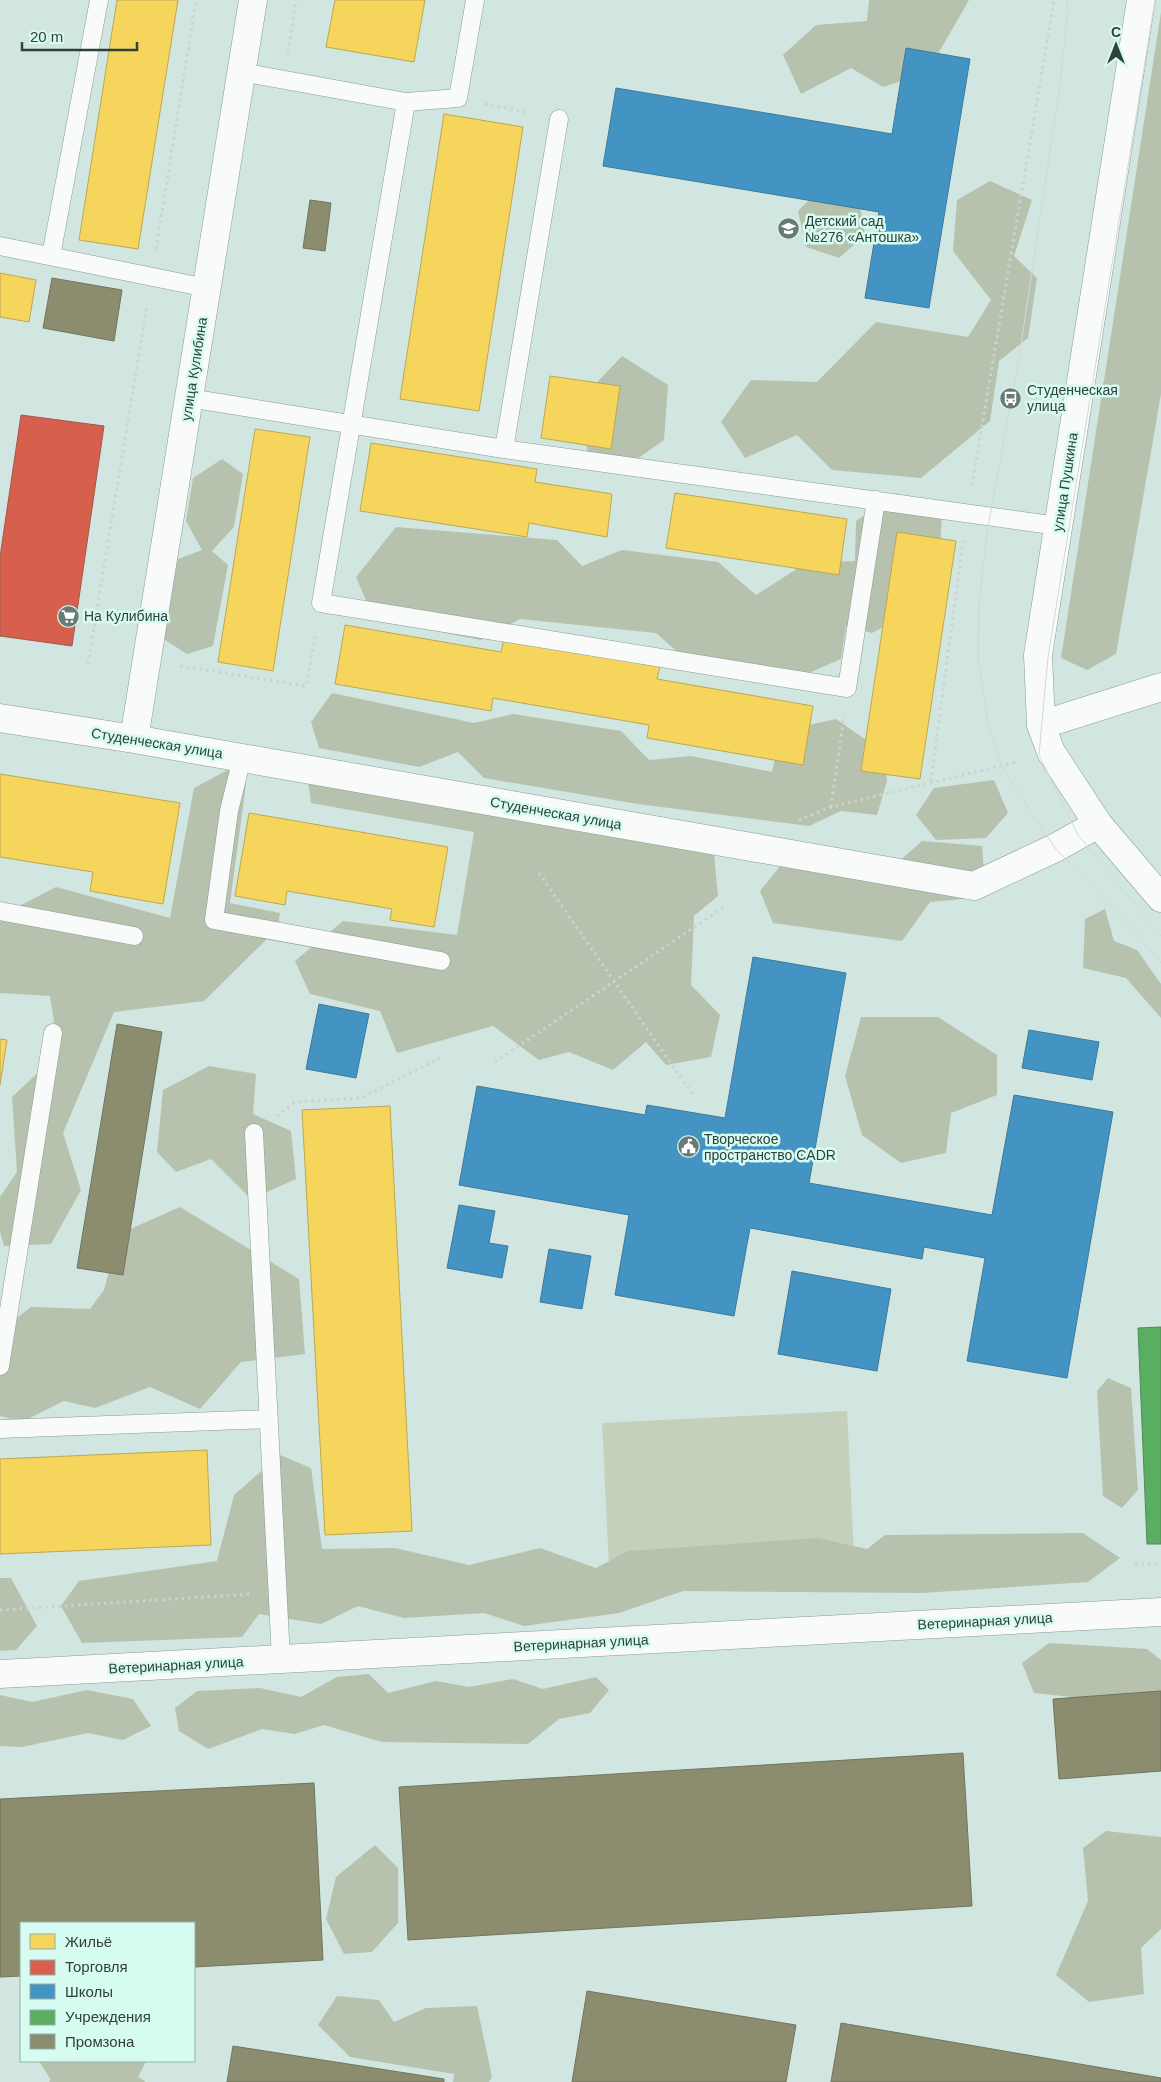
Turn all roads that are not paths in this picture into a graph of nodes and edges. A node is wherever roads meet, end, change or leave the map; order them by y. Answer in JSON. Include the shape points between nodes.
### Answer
{"nodes":[{"id":1,"x":99,"y":0,"type":"edge"},
{"id":2,"x":253,"y":0,"type":"edge"},
{"id":3,"x":475,"y":0,"type":"edge"},
{"id":4,"x":1141,"y":0,"type":"edge"},
{"id":5,"x":241,"y":72,"type":"junction"},
{"id":6,"x":406,"y":102,"type":"junction"},
{"id":7,"x":559,"y":119,"type":"road end"},
{"id":8,"x":0,"y":246,"type":"edge"},
{"id":9,"x":51,"y":256,"type":"junction"},
{"id":10,"x":206,"y":288,"type":"junction"},
{"id":11,"x":189,"y":398,"type":"junction"},
{"id":12,"x":351,"y":424,"type":"junction"},
{"id":13,"x":504,"y":449,"type":"junction"},
{"id":14,"x":876,"y":500,"type":"junction"},
{"id":15,"x":1058,"y":526,"type":"junction"},
{"id":16,"x":1161,"y":687,"type":"edge"},
{"id":17,"x":0,"y":718,"type":"edge"},
{"id":18,"x":1041,"y":725,"type":"junction"},
{"id":19,"x":134,"y":739,"type":"junction"},
{"id":20,"x":242,"y":758,"type":"junction"},
{"id":21,"x":1098,"y":824,"type":"junction"},
{"id":22,"x":1161,"y":898,"type":"edge"},
{"id":23,"x":0,"y":911,"type":"edge"},
{"id":24,"x":134,"y":936,"type":"dead end"},
{"id":25,"x":442,"y":961,"type":"dead end"},
{"id":26,"x":53,"y":1034,"type":"dead end"},
{"id":27,"x":254,"y":1133,"type":"road end"},
{"id":28,"x":0,"y":1366,"type":"edge"},
{"id":29,"x":269,"y":1419,"type":"junction"},
{"id":30,"x":0,"y":1429,"type":"edge"},
{"id":31,"x":1161,"y":1612,"type":"edge"},
{"id":32,"x":281,"y":1659,"type":"junction"},
{"id":33,"x":0,"y":1674,"type":"edge"}],
"edges":[{"from":1,"to":9,"type":"lane"},
{"from":2,"to":5,"type":"street","name":"улица Кулибина"},
{"from":3,"to":6,"type":"lane","via":[[458,98]]},
{"from":4,"to":15,"type":"street","name":"улица Пушкина"},
{"from":5,"to":6,"type":"lane"},
{"from":5,"to":10,"type":"street","name":"улица Кулибина"},
{"from":6,"to":12,"type":"lane"},
{"from":7,"to":13,"type":"lane"},
{"from":8,"to":9,"type":"lane"},
{"from":9,"to":10,"type":"lane"},
{"from":10,"to":11,"type":"street","name":"улица Кулибина"},
{"from":11,"to":12,"type":"lane"},
{"from":11,"to":19,"type":"street","name":"улица Кулибина"},
{"from":12,"to":13,"type":"lane"},
{"from":12,"to":14,"type":"lane","via":[[321,602],[847,688]]},
{"from":13,"to":14,"type":"lane"},
{"from":14,"to":15,"type":"lane"},
{"from":15,"to":18,"type":"street","name":"улица Пушкина","via":[[1038,655]]},
{"from":16,"to":18,"type":"street"},
{"from":17,"to":19,"type":"street","name":"Студенческая улица"},
{"from":18,"to":21,"type":"street","name":"улица Пушкина","via":[[1050,752]]},
{"from":19,"to":20,"type":"street","name":"Студенческая улица"},
{"from":20,"to":21,"type":"street","name":"Студенческая улица","via":[[974,886]]},
{"from":20,"to":25,"type":"lane","via":[[230,811],[214,920]]},
{"from":21,"to":22,"type":"street","name":"улица Пушкина"},
{"from":23,"to":24,"type":"lane"},
{"from":26,"to":28,"type":"lane"},
{"from":27,"to":29,"type":"lane"},
{"from":29,"to":30,"type":"lane"},
{"from":29,"to":32,"type":"lane"},
{"from":31,"to":32,"type":"street","name":"Ветеринарная улица"},
{"from":32,"to":33,"type":"street","name":"Ветеринарная улица"}]}
